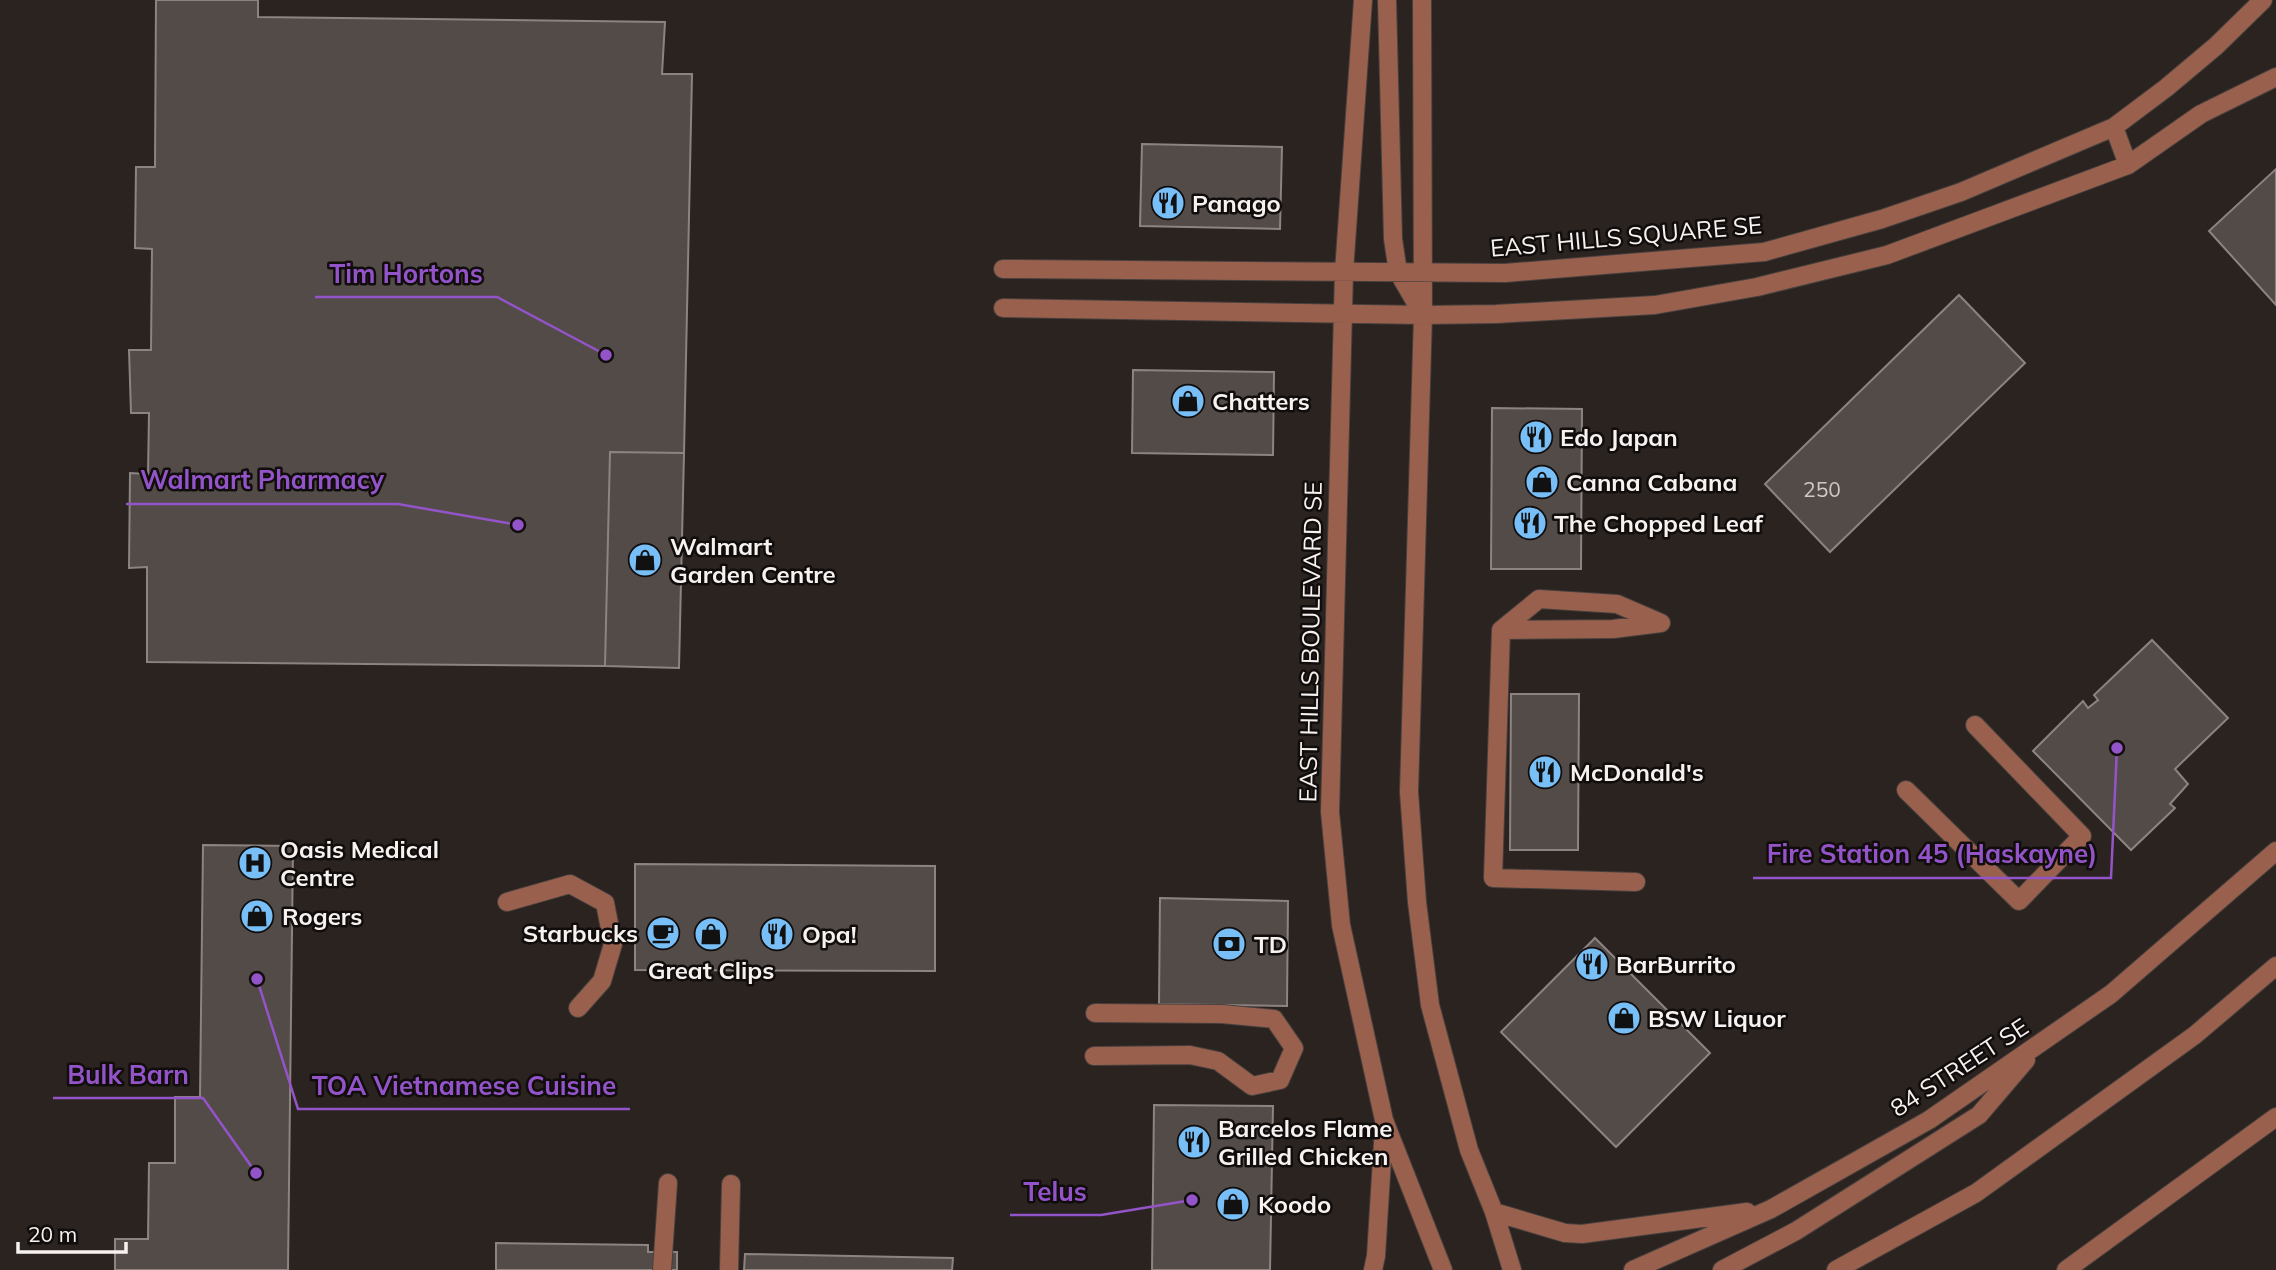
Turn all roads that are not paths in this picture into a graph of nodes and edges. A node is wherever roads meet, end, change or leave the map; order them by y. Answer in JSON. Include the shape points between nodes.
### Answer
{"nodes":[{"id":1,"x":1363,"y":0,"type":"edge"},
{"id":2,"x":1387,"y":0,"type":"edge"},
{"id":3,"x":1422,"y":0,"type":"edge"},
{"id":4,"x":2263,"y":0,"type":"edge"},
{"id":5,"x":2276,"y":77,"type":"edge"},
{"id":6,"x":2114,"y":127,"type":"junction"},
{"id":7,"x":2128,"y":165,"type":"junction"},
{"id":8,"x":1003,"y":269,"type":"dead end"},
{"id":9,"x":1344,"y":272,"type":"junction"},
{"id":10,"x":1398,"y":272,"type":"junction"},
{"id":11,"x":1423,"y":272,"type":"junction"},
{"id":12,"x":1003,"y":309,"type":"dead end"},
{"id":13,"x":1343,"y":314,"type":"junction"},
{"id":14,"x":1423,"y":316,"type":"junction"},
{"id":15,"x":1501,"y":630,"type":"junction"},
{"id":16,"x":1975,"y":725,"type":"dead end"},
{"id":17,"x":1906,"y":790,"type":"dead end"},
{"id":18,"x":2276,"y":851,"type":"edge"},
{"id":19,"x":1636,"y":882,"type":"dead end"},
{"id":20,"x":507,"y":902,"type":"dead end"},
{"id":21,"x":2276,"y":966,"type":"edge"},
{"id":22,"x":578,"y":1008,"type":"dead end"},
{"id":23,"x":1095,"y":1013,"type":"dead end"},
{"id":24,"x":2042,"y":1041,"type":"junction"},
{"id":25,"x":1094,"y":1056,"type":"dead end"},
{"id":26,"x":2276,"y":1117,"type":"edge"},
{"id":27,"x":1384,"y":1120,"type":"junction"},
{"id":28,"x":668,"y":1183,"type":"dead end"},
{"id":29,"x":732,"y":1184,"type":"dead end"},
{"id":30,"x":1771,"y":1209,"type":"junction"},
{"id":31,"x":1494,"y":1212,"type":"junction"},
{"id":32,"x":662,"y":1270,"type":"edge"},
{"id":33,"x":729,"y":1270,"type":"edge"},
{"id":34,"x":1373,"y":1270,"type":"edge"},
{"id":35,"x":1443,"y":1270,"type":"edge"},
{"id":36,"x":1512,"y":1270,"type":"edge"},
{"id":37,"x":1633,"y":1270,"type":"edge"},
{"id":38,"x":1722,"y":1270,"type":"edge"},
{"id":39,"x":1836,"y":1270,"type":"edge"},
{"id":40,"x":2066,"y":1270,"type":"edge"}],
"edges":[{"from":1,"to":9,"type":"street","name":"EAST HILLS BOULEVARD SE"},
{"from":2,"to":10,"type":"street","via":[[1393,239]]},
{"from":3,"to":11,"type":"street"},
{"from":4,"to":6,"type":"street","name":"EAST HILLS SQUARE SE","via":[[2216,46]]},
{"from":5,"to":7,"type":"street","via":[[2201,114]]},
{"from":6,"to":7,"type":"street"},
{"from":6,"to":11,"type":"street","name":"EAST HILLS SQUARE SE","via":[[1961,192],[1764,251],[1505,273]]},
{"from":7,"to":14,"type":"street","via":[[1887,255],[1758,287],[1655,305]]},
{"from":8,"to":9,"type":"street","name":"EAST HILLS SQUARE SE"},
{"from":9,"to":10,"type":"street","name":"EAST HILLS SQUARE SE"},
{"from":9,"to":13,"type":"street","name":"EAST HILLS BOULEVARD SE"},
{"from":10,"to":11,"type":"street","name":"EAST HILLS SQUARE SE"},
{"from":10,"to":14,"type":"street"},
{"from":11,"to":14,"type":"street"},
{"from":12,"to":13,"type":"street"},
{"from":13,"to":14,"type":"street"},
{"from":13,"to":27,"type":"street","name":"EAST HILLS BOULEVARD SE","via":[[1330,812],[1341,925]]},
{"from":14,"to":31,"type":"street","via":[[1409,792],[1417,902],[1430,1005],[1469,1150]]},
{"from":15,"to":15,"type":"street","via":[[1539,599],[1617,604],[1661,623],[1612,629]]},
{"from":15,"to":19,"type":"street","via":[[1493,878]]},
{"from":16,"to":17,"type":"street","via":[[2082,836],[2019,901]]},
{"from":18,"to":24,"type":"street","name":"84 STREET SE","via":[[2111,993]]},
{"from":20,"to":22,"type":"street","via":[[570,884],[605,903],[613,944],[602,981]]},
{"from":21,"to":39,"type":"street","via":[[2195,1035],[1976,1193]]},
{"from":23,"to":25,"type":"street","via":[[1274,1019],[1294,1048],[1280,1080],[1252,1086],[1218,1061],[1190,1055]]},
{"from":24,"to":30,"type":"street","name":"84 STREET SE","via":[[1929,1120]]},
{"from":24,"to":38,"type":"street","via":[[1979,1115],[1796,1231]]},
{"from":26,"to":40,"type":"street"},
{"from":27,"to":34,"type":"street"},
{"from":27,"to":35,"type":"street","name":"EAST HILLS BOULEVARD SE"},
{"from":28,"to":32,"type":"street"},
{"from":29,"to":33,"type":"street"},
{"from":30,"to":31,"type":"street","via":[[1582,1234]]},
{"from":30,"to":37,"type":"street","name":"84 STREET SE"},
{"from":31,"to":36,"type":"street"}]}
